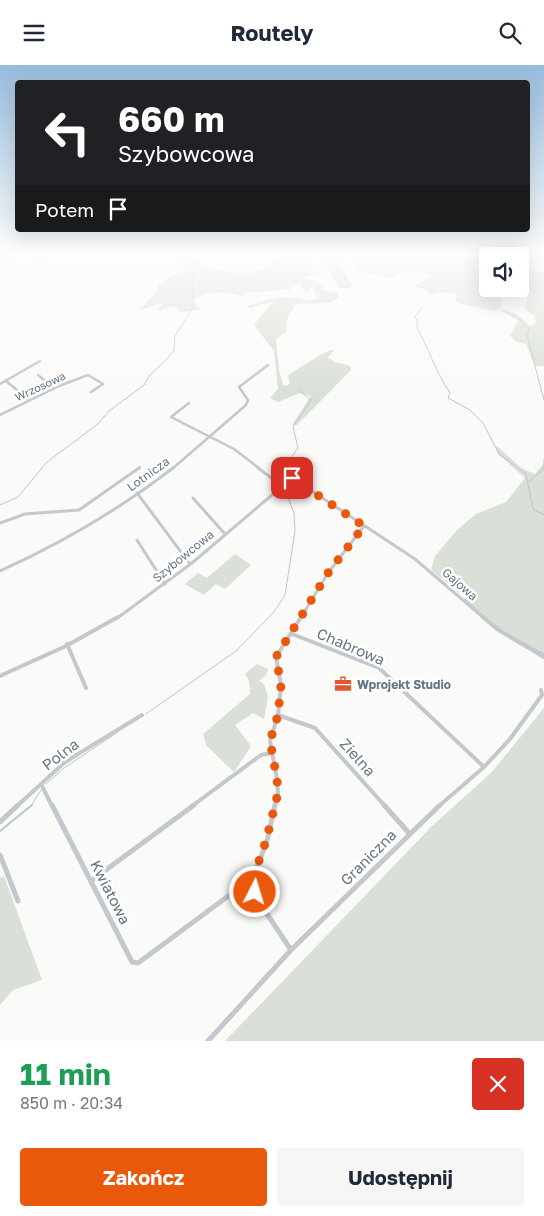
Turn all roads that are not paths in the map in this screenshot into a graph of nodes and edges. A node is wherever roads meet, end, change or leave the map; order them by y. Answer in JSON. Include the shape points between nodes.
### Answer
{"nodes":[{"id":1,"x":40,"y":361,"type":"dead end"},
{"id":2,"x":268,"y":365,"type":"dead end"},
{"id":3,"x":38,"y":375,"type":"dead end"},
{"id":4,"x":6,"y":381,"type":"junction"},
{"id":5,"x":0,"y":384,"type":"edge"},
{"id":6,"x":54,"y":388,"type":"junction"},
{"id":7,"x":91,"y":392,"type":"dead end"},
{"id":8,"x":28,"y":400,"type":"junction"},
{"id":9,"x":189,"y":403,"type":"dead end"},
{"id":10,"x":1,"y":413,"type":"edge"},
{"id":11,"x":210,"y":438,"type":"junction"},
{"id":12,"x":140,"y":467,"type":"dead end"},
{"id":13,"x":282,"y":486,"type":"junction"},
{"id":14,"x":137,"y":493,"type":"junction"},
{"id":15,"x":193,"y":498,"type":"dead end"},
{"id":16,"x":0,"y":523,"type":"edge"},
{"id":17,"x":364,"y":526,"type":"junction"},
{"id":18,"x":225,"y":534,"type":"junction"},
{"id":19,"x":137,"y":540,"type":"dead end"},
{"id":20,"x":190,"y":564,"type":"junction"},
{"id":21,"x":0,"y":571,"type":"edge"},
{"id":22,"x":165,"y":584,"type":"junction"},
{"id":23,"x":292,"y":634,"type":"junction"},
{"id":24,"x":67,"y":644,"type":"junction"},
{"id":25,"x":544,"y":657,"type":"edge"},
{"id":26,"x":0,"y":676,"type":"edge"},
{"id":27,"x":86,"y":689,"type":"dead end"},
{"id":28,"x":541,"y":690,"type":"dead end"},
{"id":29,"x":142,"y":715,"type":"dead end"},
{"id":30,"x":278,"y":715,"type":"junction"},
{"id":31,"x":272,"y":753,"type":"junction"},
{"id":32,"x":484,"y":767,"type":"junction"},
{"id":33,"x":41,"y":784,"type":"junction"},
{"id":34,"x":0,"y":822,"type":"edge"},
{"id":35,"x":410,"y":833,"type":"junction"},
{"id":36,"x":0,"y":855,"type":"edge"},
{"id":37,"x":91,"y":881,"type":"junction"},
{"id":38,"x":255,"y":892,"type":"junction"},
{"id":39,"x":18,"y":901,"type":"dead end"},
{"id":40,"x":291,"y":950,"type":"junction"},
{"id":41,"x":208,"y":1041,"type":"edge"}],
"edges":[{"from":1,"to":4,"type":"street"},
{"from":2,"to":11,"type":"street","name":"Lotnicza","via":[[239,387],[248,403]]},
{"from":3,"to":6,"type":"street"},
{"from":4,"to":5,"type":"street"},
{"from":4,"to":8,"type":"street"},
{"from":6,"to":7,"type":"street","name":"Wrzosowa","via":[[88,375],[103,384]]},
{"from":6,"to":8,"type":"street","name":"Wrzosowa"},
{"from":8,"to":10,"type":"street","name":"Wrzosowa"},
{"from":9,"to":11,"type":"street","via":[[171,417]]},
{"from":11,"to":13,"type":"street","via":[[234,449]]},
{"from":11,"to":14,"type":"street","name":"Lotnicza"},
{"from":12,"to":16,"type":"street","via":[[77,511],[25,514]]},
{"from":13,"to":17,"type":"street","via":[[292,478]]},
{"from":13,"to":18,"type":"street","name":"Szybowcowa"},
{"from":14,"to":20,"type":"street"},
{"from":14,"to":21,"type":"street","name":"Lotnicza","via":[[58,546]]},
{"from":15,"to":18,"type":"street"},
{"from":17,"to":23,"type":"street","via":[[328,573]]},
{"from":17,"to":25,"type":"street","name":"Gajowa","via":[[419,562],[497,629]]},
{"from":18,"to":20,"type":"street","name":"Szybowcowa"},
{"from":19,"to":22,"type":"street"},
{"from":20,"to":22,"type":"street","name":"Szybowcowa"},
{"from":22,"to":24,"type":"street","name":"Szybowcowa","via":[[128,611]]},
{"from":23,"to":30,"type":"street","via":[[276,657],[280,679]]},
{"from":23,"to":32,"type":"street","name":"Chabrowa","via":[[379,668]]},
{"from":24,"to":26,"type":"street","name":"Szybowcowa"},
{"from":24,"to":27,"type":"street"},
{"from":28,"to":32,"type":"street","name":"Graniczna","via":[[542,695],[521,725]]},
{"from":29,"to":33,"type":"street","name":"Polna","via":[[65,762]]},
{"from":30,"to":31,"type":"street","via":[[270,741]]},
{"from":30,"to":35,"type":"street","name":"Zielna","via":[[316,728]]},
{"from":31,"to":37,"type":"street","via":[[261,755]]},
{"from":31,"to":38,"type":"street","via":[[278,793],[254,875]]},
{"from":32,"to":35,"type":"street","name":"Graniczna"},
{"from":33,"to":34,"type":"street","name":"Polna"},
{"from":33,"to":37,"type":"street","name":"Kwiatowa"},
{"from":35,"to":40,"type":"street","name":"Graniczna"},
{"from":36,"to":39,"type":"street"},
{"from":37,"to":38,"type":"street","name":"Kwiatowa","via":[[132,962],[138,963],[231,894]]},
{"from":38,"to":40,"type":"street"},
{"from":40,"to":41,"type":"street","name":"Graniczna"}]}
